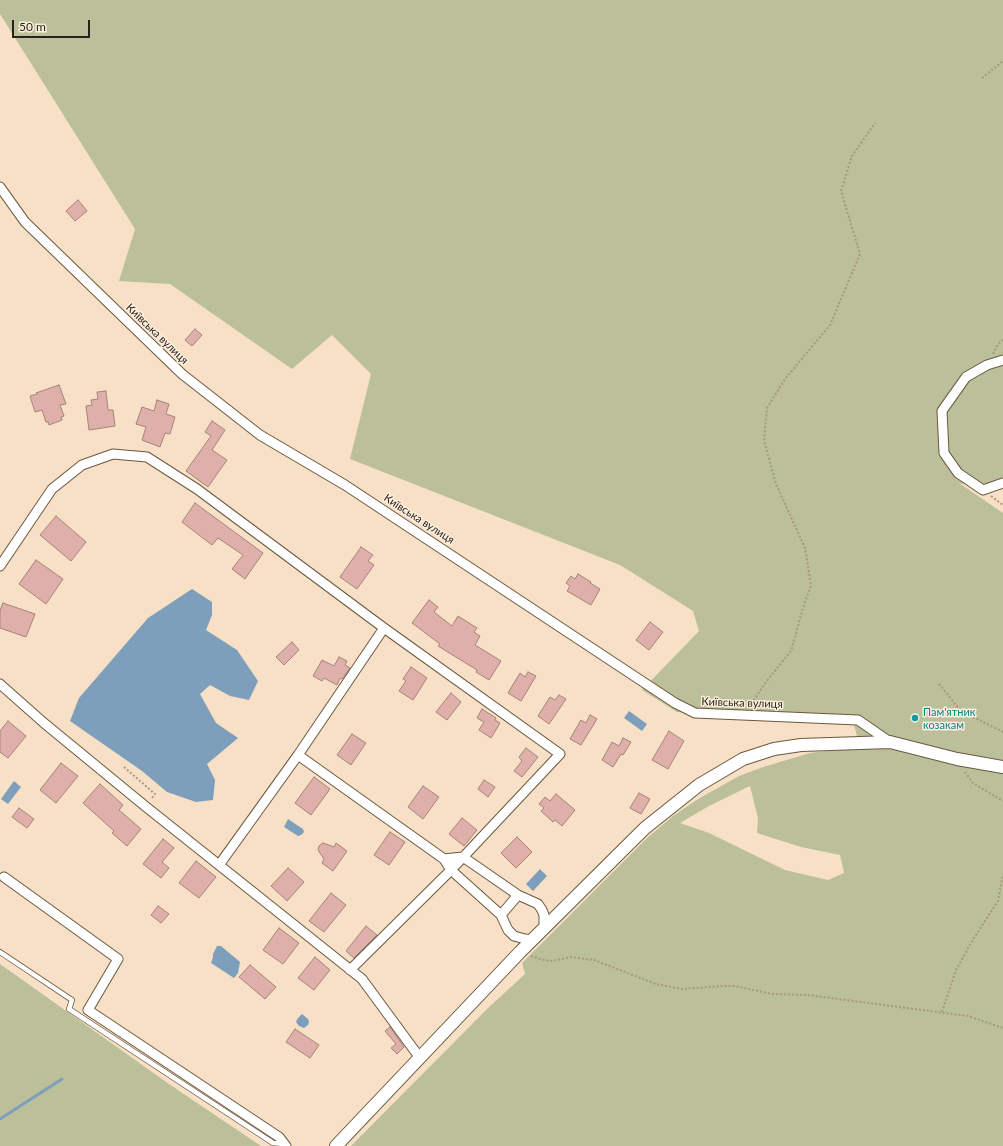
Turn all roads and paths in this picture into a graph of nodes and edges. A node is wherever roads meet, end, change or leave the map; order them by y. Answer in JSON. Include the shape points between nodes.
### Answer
{"nodes":[{"id":1,"x":1003,"y":62,"type":"edge"},
{"id":2,"x":982,"y":78,"type":"dead end"},
{"id":3,"x":875,"y":123,"type":"dead end"},
{"id":4,"x":0,"y":187,"type":"edge"},
{"id":5,"x":1003,"y":360,"type":"edge"},
{"id":6,"x":1003,"y":483,"type":"edge"},
{"id":7,"x":0,"y":566,"type":"edge"},
{"id":8,"x":384,"y":628,"type":"junction"},
{"id":9,"x":0,"y":684,"type":"edge"},
{"id":10,"x":939,"y":684,"type":"dead end"},
{"id":11,"x":744,"y":714,"type":"junction"},
{"id":12,"x":1003,"y":732,"type":"edge"},
{"id":13,"x":890,"y":742,"type":"junction"},
{"id":14,"x":298,"y":755,"type":"junction"},
{"id":15,"x":957,"y":759,"type":"junction"},
{"id":16,"x":124,"y":767,"type":"dead end"},
{"id":17,"x":1003,"y":767,"type":"edge"},
{"id":18,"x":1003,"y":801,"type":"edge"},
{"id":19,"x":146,"y":806,"type":"junction"},
{"id":20,"x":463,"y":857,"type":"junction"},
{"id":21,"x":444,"y":859,"type":"junction"},
{"id":22,"x":219,"y":865,"type":"junction"},
{"id":23,"x":451,"y":870,"type":"junction"},
{"id":24,"x":1003,"y":874,"type":"edge"},
{"id":25,"x":4,"y":877,"type":"dead end"},
{"id":26,"x":518,"y":895,"type":"junction"},
{"id":27,"x":501,"y":915,"type":"junction"},
{"id":28,"x":544,"y":928,"type":"junction"},
{"id":29,"x":533,"y":940,"type":"junction"},
{"id":30,"x":0,"y":952,"type":"edge"},
{"id":31,"x":520,"y":952,"type":"junction"},
{"id":32,"x":350,"y":970,"type":"junction"},
{"id":33,"x":942,"y":1012,"type":"junction"},
{"id":34,"x":1003,"y":1028,"type":"edge"},
{"id":35,"x":420,"y":1058,"type":"junction"},
{"id":36,"x":285,"y":1145,"type":"edge"},
{"id":37,"x":336,"y":1146,"type":"edge"}],
"edges":[{"from":1,"to":2,"type":"path"},
{"from":3,"to":11,"type":"path","via":[[852,156],[841,191],[860,254],[830,325],[785,379],[767,408],[764,440],[776,484],[805,548],[811,584],[790,650]]},
{"from":4,"to":11,"type":"street","name":"Київська вулиця","via":[[25,222],[182,374],[260,435],[345,485],[675,703],[695,713]]},
{"from":5,"to":6,"type":"street","via":[[987,365],[966,377],[942,410],[944,453],[958,473],[983,490]]},
{"from":7,"to":8,"type":"street","via":[[52,489],[82,465],[113,454],[147,458],[197,490]]},
{"from":8,"to":14,"type":"street"},
{"from":8,"to":20,"type":"street","via":[[560,754]]},
{"from":9,"to":19,"type":"street"},
{"from":10,"to":12,"type":"path","via":[[961,711]]},
{"from":11,"to":13,"type":"street","name":"Київська вулиця","via":[[858,720]]},
{"from":13,"to":15,"type":"main road"},
{"from":13,"to":28,"type":"main road","via":[[800,745],[774,749],[743,759],[699,785],[645,828]]},
{"from":14,"to":21,"type":"street"},
{"from":14,"to":22,"type":"street"},
{"from":15,"to":17,"type":"main road"},
{"from":15,"to":18,"type":"path","via":[[973,783]]},
{"from":16,"to":19,"type":"path","via":[[155,794]]},
{"from":19,"to":22,"type":"street"},
{"from":20,"to":21,"type":"street"},
{"from":20,"to":23,"type":"street"},
{"from":20,"to":26,"type":"street"},
{"from":21,"to":23,"type":"street"},
{"from":22,"to":32,"type":"street"},
{"from":23,"to":27,"type":"street"},
{"from":23,"to":32,"type":"street"},
{"from":24,"to":33,"type":"path","via":[[998,901],[956,970]]},
{"from":25,"to":36,"type":"street","via":[[118,959],[88,1010],[279,1137]]},
{"from":26,"to":27,"type":"street"},
{"from":26,"to":28,"type":"street","via":[[538,904],[544,915]]},
{"from":27,"to":29,"type":"street","via":[[514,936]]},
{"from":28,"to":29,"type":"main road"},
{"from":29,"to":31,"type":"main road"},
{"from":30,"to":36,"type":"lane","via":[[72,1000],[69,1009],[273,1143]]},
{"from":31,"to":33,"type":"path","via":[[552,961],[571,957],[594,960],[656,984],[682,989],[735,986],[772,994],[808,995]]},
{"from":31,"to":35,"type":"main road"},
{"from":32,"to":35,"type":"street","via":[[362,979]]},
{"from":33,"to":34,"type":"path","via":[[968,1016]]},
{"from":35,"to":37,"type":"main road"}]}
